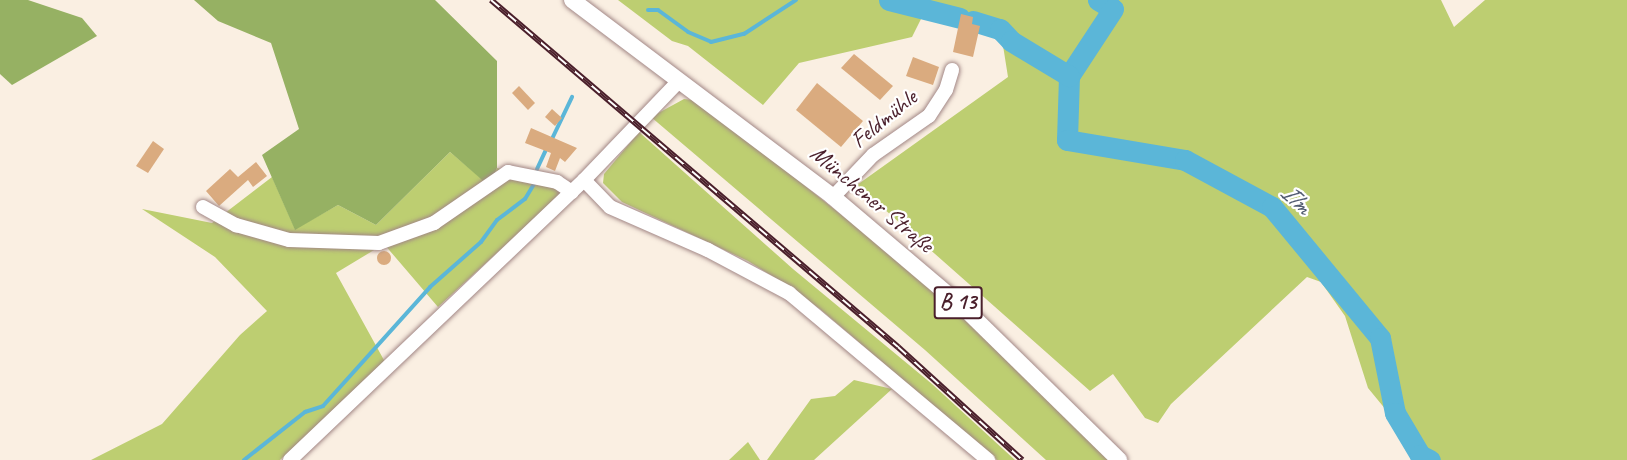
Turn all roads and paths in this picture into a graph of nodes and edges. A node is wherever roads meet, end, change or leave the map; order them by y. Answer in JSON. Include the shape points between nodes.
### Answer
{"nodes":[{"id":1,"x":572,"y":0,"type":"edge"},
{"id":2,"x":952,"y":70,"type":"dead end"},
{"id":3,"x":679,"y":81,"type":"junction"},
{"id":4,"x":584,"y":180,"type":"junction"},
{"id":5,"x":572,"y":192,"type":"junction"},
{"id":6,"x":833,"y":197,"type":"junction"},
{"id":7,"x":202,"y":207,"type":"dead end"},
{"id":8,"x":290,"y":460,"type":"edge"},
{"id":9,"x":988,"y":460,"type":"edge"},
{"id":10,"x":1119,"y":460,"type":"edge"}],
"edges":[{"from":1,"to":3,"type":"main road","name":"Münchener Straße","number":"B 13"},
{"from":2,"to":6,"type":"street","name":"Feldmühle","via":[[946,90],[928,116],[873,154]]},
{"from":3,"to":4,"type":"street"},
{"from":3,"to":6,"type":"main road","name":"Münchener Straße","number":"B 13"},
{"from":4,"to":5,"type":"street"},
{"from":4,"to":9,"type":"street","via":[[610,207],[708,249],[789,293]]},
{"from":5,"to":7,"type":"street","via":[[557,182],[508,172],[435,224],[379,243],[289,240],[236,225]]},
{"from":5,"to":8,"type":"street"},
{"from":6,"to":10,"type":"main road","name":"Münchener Straße","number":"B 13","via":[[964,308]]}]}
